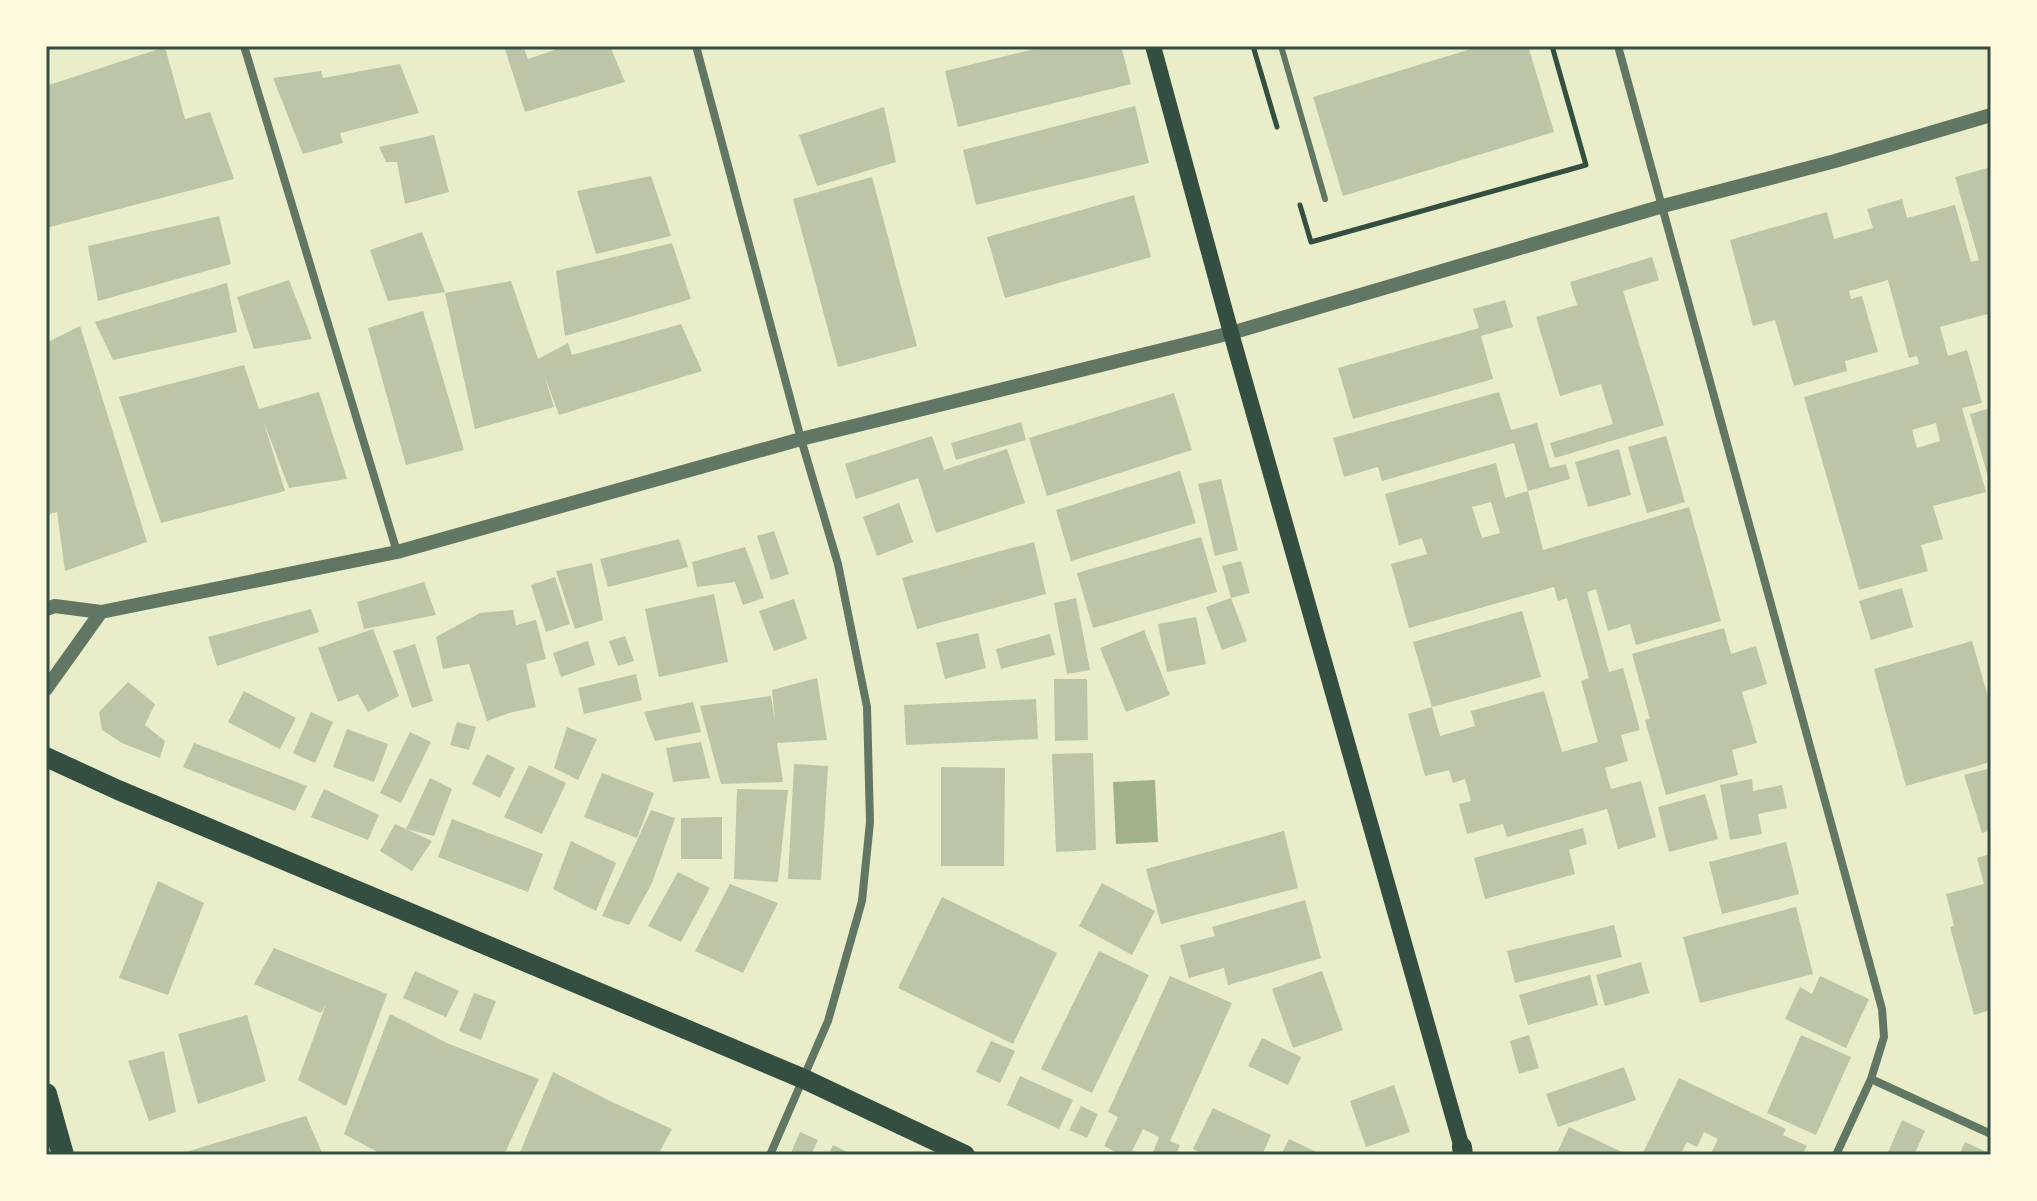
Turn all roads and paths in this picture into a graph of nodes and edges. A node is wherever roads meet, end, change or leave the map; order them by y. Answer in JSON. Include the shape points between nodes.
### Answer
{"nodes":[{"id":1,"x":244,"y":46,"type":"edge"},
{"id":2,"x":696,"y":46,"type":"edge"},
{"id":3,"x":1153,"y":46,"type":"edge"},
{"id":4,"x":1281,"y":46,"type":"edge"},
{"id":5,"x":1552,"y":46,"type":"edge"},
{"id":6,"x":1618,"y":46,"type":"edge"},
{"id":7,"x":1991,"y":115,"type":"edge"},
{"id":8,"x":1325,"y":199,"type":"dead end"},
{"id":9,"x":1663,"y":206,"type":"junction"},
{"id":10,"x":1311,"y":242,"type":"dead end"},
{"id":11,"x":1231,"y":333,"type":"junction"},
{"id":12,"x":801,"y":439,"type":"junction"},
{"id":13,"x":397,"y":552,"type":"junction"},
{"id":14,"x":46,"y":609,"type":"edge"},
{"id":15,"x":101,"y":612,"type":"junction"},
{"id":16,"x":46,"y":689,"type":"edge"},
{"id":17,"x":46,"y":757,"type":"edge"},
{"id":18,"x":804,"y":1079,"type":"junction"},
{"id":19,"x":1871,"y":1079,"type":"junction"},
{"id":20,"x":46,"y":1094,"type":"edge"},
{"id":21,"x":1991,"y":1134,"type":"edge"},
{"id":22,"x":1463,"y":1152,"type":"edge"},
{"id":23,"x":63,"y":1155,"type":"edge"},
{"id":24,"x":770,"y":1155,"type":"edge"},
{"id":25,"x":965,"y":1155,"type":"edge"},
{"id":26,"x":1836,"y":1155,"type":"edge"}],
"edges":[{"from":1,"to":13,"type":"street"},
{"from":2,"to":12,"type":"street"},
{"from":3,"to":11,"type":"main road"},
{"from":4,"to":8,"type":"lane"},
{"from":5,"to":10,"type":"path","via":[[1586,165]]},
{"from":6,"to":9,"type":"street"},
{"from":7,"to":9,"type":"street"},
{"from":9,"to":11,"type":"street"},
{"from":9,"to":19,"type":"street","via":[[1882,1009],[1884,1037]]},
{"from":11,"to":12,"type":"street"},
{"from":11,"to":22,"type":"main road"},
{"from":12,"to":13,"type":"street"},
{"from":12,"to":18,"type":"street","via":[[838,564],[867,707],[870,822],[862,901],[828,1021]]},
{"from":13,"to":15,"type":"street"},
{"from":14,"to":15,"type":"street"},
{"from":15,"to":16,"type":"street"},
{"from":17,"to":18,"type":"main road"},
{"from":18,"to":24,"type":"street"},
{"from":18,"to":25,"type":"main road"},
{"from":19,"to":21,"type":"street"},
{"from":19,"to":26,"type":"street"},
{"from":20,"to":23,"type":"highway"}]}
